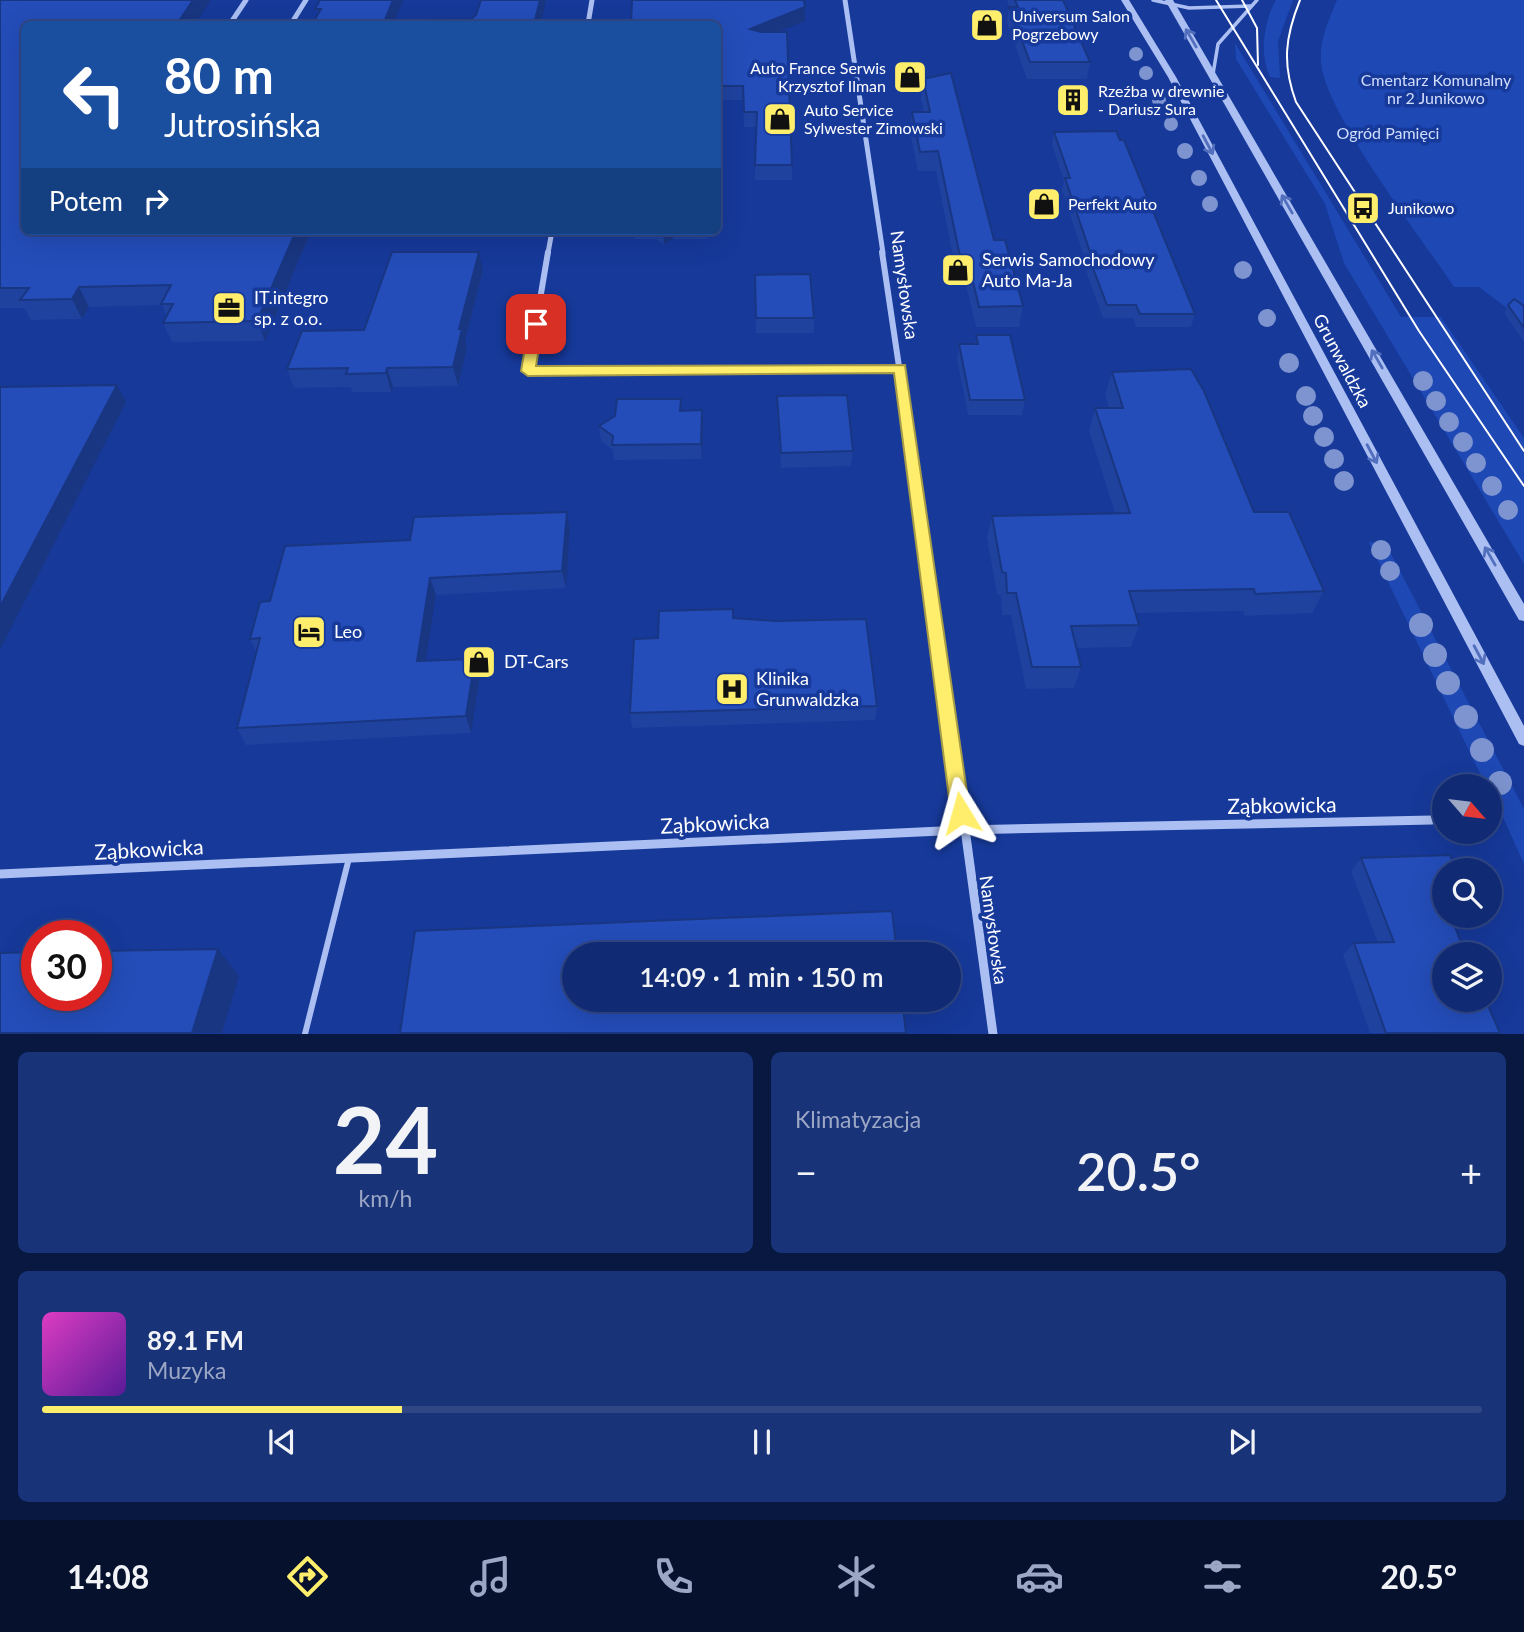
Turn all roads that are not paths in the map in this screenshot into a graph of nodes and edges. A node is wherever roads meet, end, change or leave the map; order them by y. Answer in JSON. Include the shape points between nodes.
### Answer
{"nodes":[{"id":1,"x":246,"y":0,"type":"edge"},
{"id":2,"x":306,"y":0,"type":"edge"},
{"id":3,"x":592,"y":0,"type":"edge"},
{"id":4,"x":845,"y":0,"type":"edge"},
{"id":5,"x":1125,"y":0,"type":"edge"},
{"id":6,"x":1153,"y":0,"type":"edge"},
{"id":7,"x":1257,"y":0,"type":"edge"},
{"id":8,"x":1171,"y":3,"type":"edge"},
{"id":9,"x":1251,"y":6,"type":"junction"},
{"id":10,"x":232,"y":21,"type":"edge"},
{"id":11,"x":293,"y":21,"type":"edge"},
{"id":12,"x":588,"y":21,"type":"edge"},
{"id":13,"x":1213,"y":77,"type":"junction"},
{"id":14,"x":551,"y":235,"type":"edge"},
{"id":15,"x":900,"y":368,"type":"junction"},
{"id":16,"x":1524,"y":616,"type":"edge"},
{"id":17,"x":1524,"y":740,"type":"edge"},
{"id":18,"x":1432,"y":820,"type":"dead end"},
{"id":19,"x":963,"y":830,"type":"junction"},
{"id":20,"x":349,"y":858,"type":"junction"},
{"id":21,"x":0,"y":874,"type":"edge"},
{"id":22,"x":305,"y":1034,"type":"edge"},
{"id":23,"x":993,"y":1034,"type":"edge"}],
"edges":[{"from":1,"to":10,"type":"street"},
{"from":2,"to":11,"type":"street"},
{"from":3,"to":12,"type":"street"},
{"from":4,"to":15,"type":"street","name":"Namysłowska"},
{"from":5,"to":17,"type":"street","name":"Grunwaldzka","one_way":true,"via":[[1176,85]]},
{"from":6,"to":8,"type":"lane"},
{"from":7,"to":9,"type":"lane"},
{"from":8,"to":9,"type":"lane","via":[[1221,9]]},
{"from":13,"to":8,"type":"street","name":"Grunwaldzka","one_way":true},
{"from":9,"to":13,"type":"lane","via":[[1217,44]]},
{"from":16,"to":13,"type":"street","name":"Grunwaldzka","one_way":true},
{"from":14,"to":15,"type":"street","via":[[528,371]]},
{"from":15,"to":19,"type":"street","name":"Namysłowska"},
{"from":18,"to":19,"type":"street","name":"Ząbkowicka"},
{"from":19,"to":20,"type":"street","name":"Ząbkowicka"},
{"from":19,"to":23,"type":"street","name":"Namysłowska"},
{"from":20,"to":21,"type":"street","name":"Ząbkowicka"},
{"from":20,"to":22,"type":"lane"}]}
